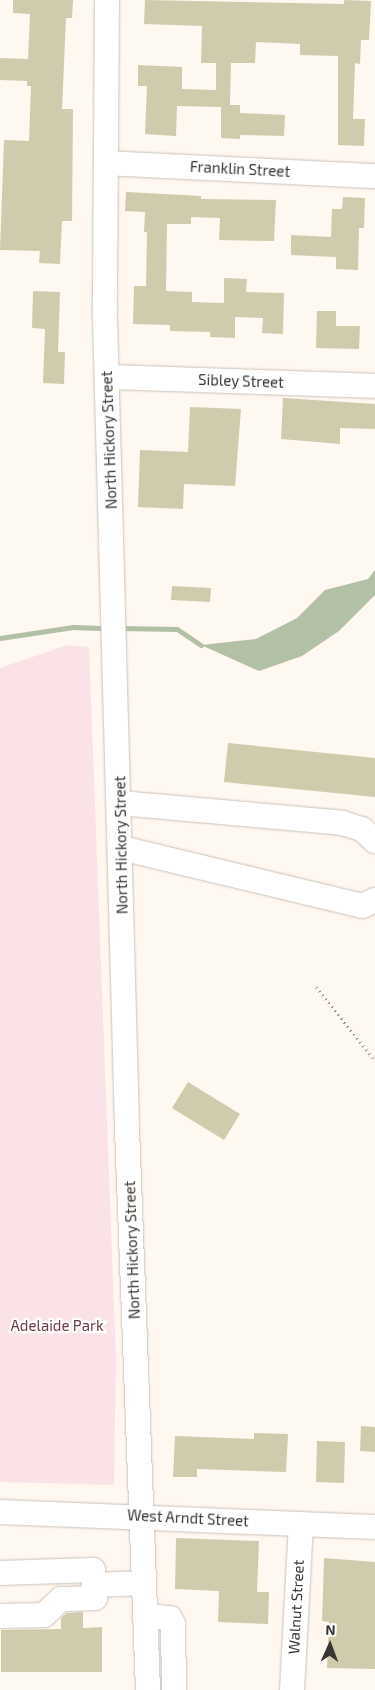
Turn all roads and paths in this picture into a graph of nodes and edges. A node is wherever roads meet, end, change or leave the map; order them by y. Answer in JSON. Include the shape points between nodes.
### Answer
{"nodes":[{"id":1,"x":107,"y":0,"type":"edge"},
{"id":2,"x":106,"y":163,"type":"junction"},
{"id":3,"x":375,"y":176,"type":"edge"},
{"id":4,"x":107,"y":377,"type":"junction"},
{"id":5,"x":375,"y":386,"type":"edge"},
{"id":6,"x":120,"y":803,"type":"junction"},
{"id":7,"x":375,"y":841,"type":"edge"},
{"id":8,"x":121,"y":848,"type":"junction"},
{"id":9,"x":375,"y":900,"type":"edge"},
{"id":10,"x":316,"y":987,"type":"dead end"},
{"id":11,"x":375,"y":1060,"type":"edge"},
{"id":12,"x":0,"y":1512,"type":"edge"},
{"id":13,"x":142,"y":1516,"type":"junction"},
{"id":14,"x":301,"y":1524,"type":"junction"},
{"id":15,"x":375,"y":1527,"type":"edge"},
{"id":16,"x":0,"y":1572,"type":"edge"},
{"id":17,"x":144,"y":1583,"type":"junction"},
{"id":18,"x":94,"y":1585,"type":"junction"},
{"id":19,"x":0,"y":1616,"type":"edge"},
{"id":20,"x":146,"y":1616,"type":"junction"},
{"id":21,"x":148,"y":1690,"type":"edge"},
{"id":22,"x":174,"y":1690,"type":"edge"},
{"id":23,"x":292,"y":1690,"type":"edge"}],
"edges":[{"from":1,"to":2,"type":"street","name":"North Hickory Street"},
{"from":2,"to":3,"type":"street","name":"Franklin Street"},
{"from":2,"to":4,"type":"street","name":"North Hickory Street"},
{"from":4,"to":5,"type":"street","name":"Sibley Street"},
{"from":4,"to":6,"type":"street","name":"North Hickory Street"},
{"from":6,"to":7,"type":"street","via":[[342,823],[362,829]]},
{"from":6,"to":8,"type":"street","name":"North Hickory Street"},
{"from":8,"to":9,"type":"street","via":[[362,906]]},
{"from":8,"to":13,"type":"street","name":"North Hickory Street","via":[[127,1128]]},
{"from":10,"to":11,"type":"path"},
{"from":12,"to":13,"type":"street","name":"West Arndt Street"},
{"from":13,"to":14,"type":"street","name":"West Arndt Street"},
{"from":13,"to":17,"type":"street","name":"North Hickory Street"},
{"from":14,"to":15,"type":"street","name":"West Arndt Street"},
{"from":14,"to":23,"type":"street","name":"Walnut Street"},
{"from":16,"to":18,"type":"street","via":[[93,1570]]},
{"from":17,"to":18,"type":"street"},
{"from":17,"to":20,"type":"street","name":"North Hickory Street"},
{"from":18,"to":19,"type":"street","via":[[95,1598],[61,1599],[44,1615]]},
{"from":20,"to":21,"type":"street","name":"North Hickory Street"},
{"from":20,"to":22,"type":"street","via":[[170,1618],[173,1624]]}]}
